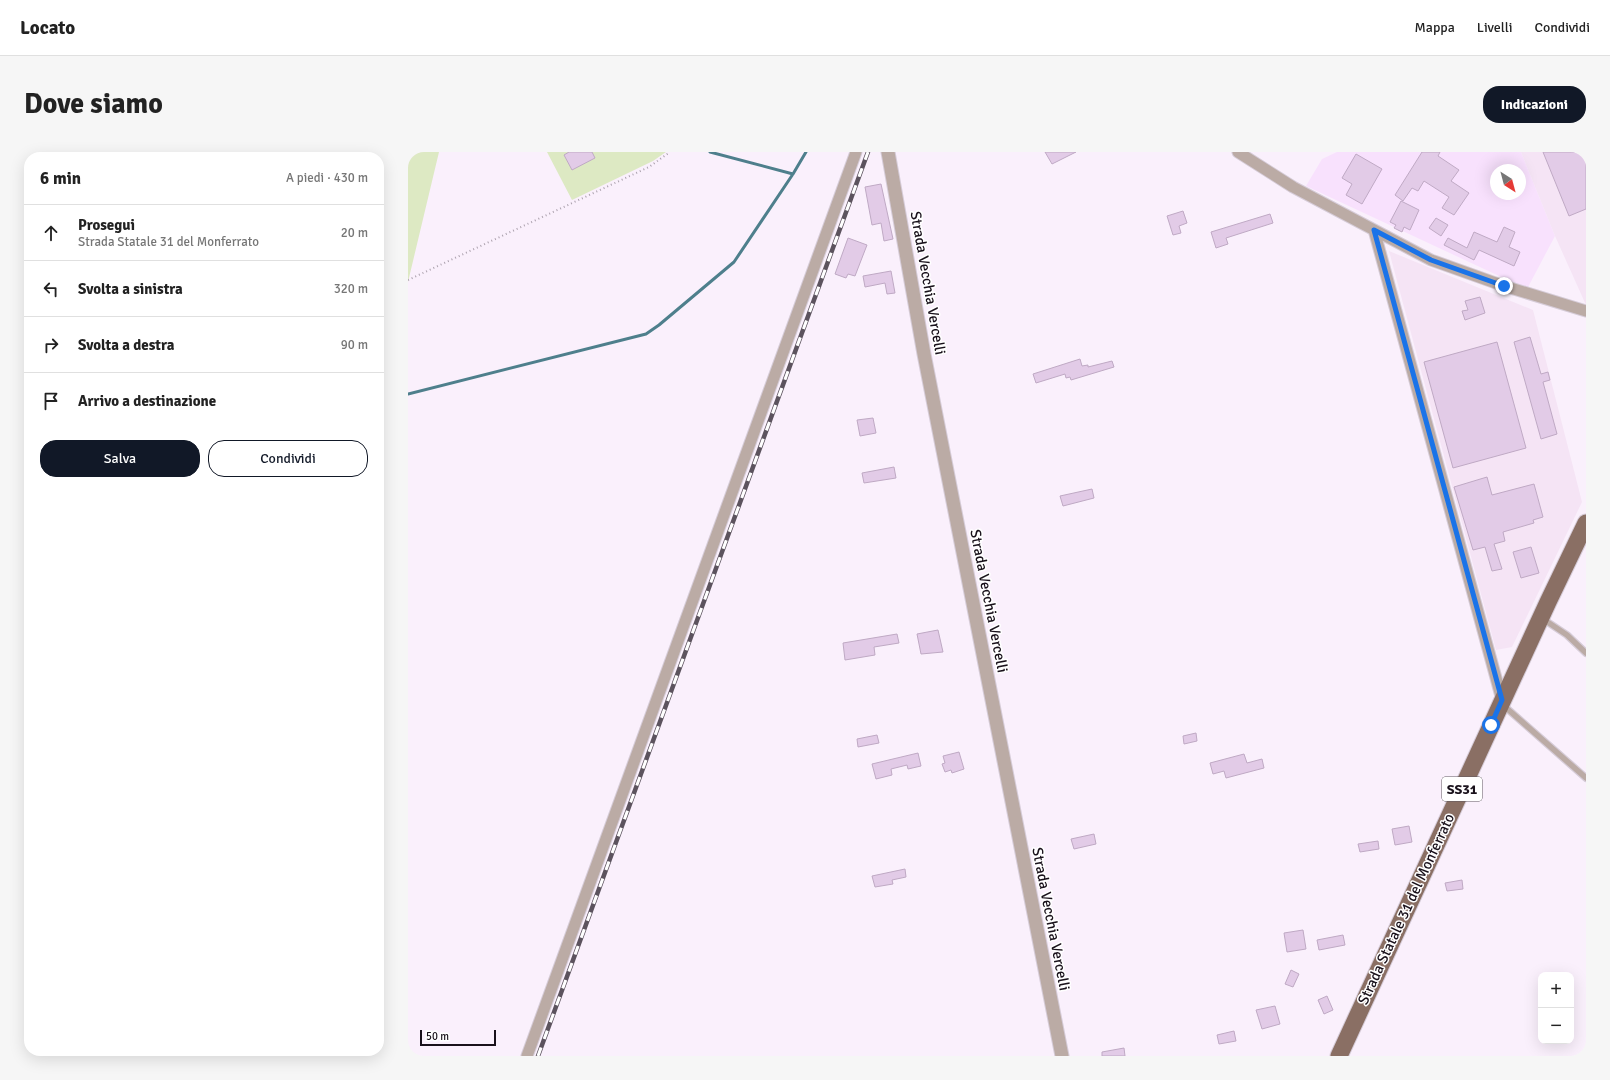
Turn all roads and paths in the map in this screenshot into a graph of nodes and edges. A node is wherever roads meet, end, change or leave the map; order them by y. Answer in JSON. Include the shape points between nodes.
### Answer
{"nodes":[{"id":1,"x":415,"y":152,"type":"edge"},
{"id":2,"x":670,"y":152,"type":"edge"},
{"id":3,"x":856,"y":152,"type":"edge"},
{"id":4,"x":888,"y":152,"type":"edge"},
{"id":5,"x":1238,"y":152,"type":"edge"},
{"id":6,"x":408,"y":157,"type":"edge"},
{"id":7,"x":1374,"y":230,"type":"junction"},
{"id":8,"x":408,"y":280,"type":"edge"},
{"id":9,"x":1586,"y":311,"type":"edge"},
{"id":10,"x":1586,"y":523,"type":"edge"},
{"id":11,"x":1541,"y":617,"type":"junction"},
{"id":12,"x":1586,"y":654,"type":"edge"},
{"id":13,"x":1502,"y":702,"type":"junction"},
{"id":14,"x":1586,"y":778,"type":"edge"},
{"id":15,"x":527,"y":1056,"type":"edge"},
{"id":16,"x":1062,"y":1056,"type":"edge"},
{"id":17,"x":1339,"y":1056,"type":"edge"}],
"edges":[{"from":1,"to":6,"type":"path"},
{"from":2,"to":8,"type":"path","via":[[649,167]]},
{"from":3,"to":15,"type":"street"},
{"from":4,"to":16,"type":"street","name":"Strada Vecchia Vercelli","via":[[926,362]]},
{"from":5,"to":7,"type":"street","via":[[1293,187]]},
{"from":7,"to":9,"type":"street","via":[[1431,260]]},
{"from":7,"to":13,"type":"street"},
{"from":10,"to":11,"type":"main road","name":"Strada Statale 31 del Monferrato","number":"SS31"},
{"from":11,"to":12,"type":"lane","via":[[1567,635]]},
{"from":11,"to":13,"type":"main road","name":"Strada Statale 31 del Monferrato","number":"SS31"},
{"from":13,"to":14,"type":"lane"},
{"from":13,"to":17,"type":"main road","name":"Strada Statale 31 del Monferrato","number":"SS31"}]}
